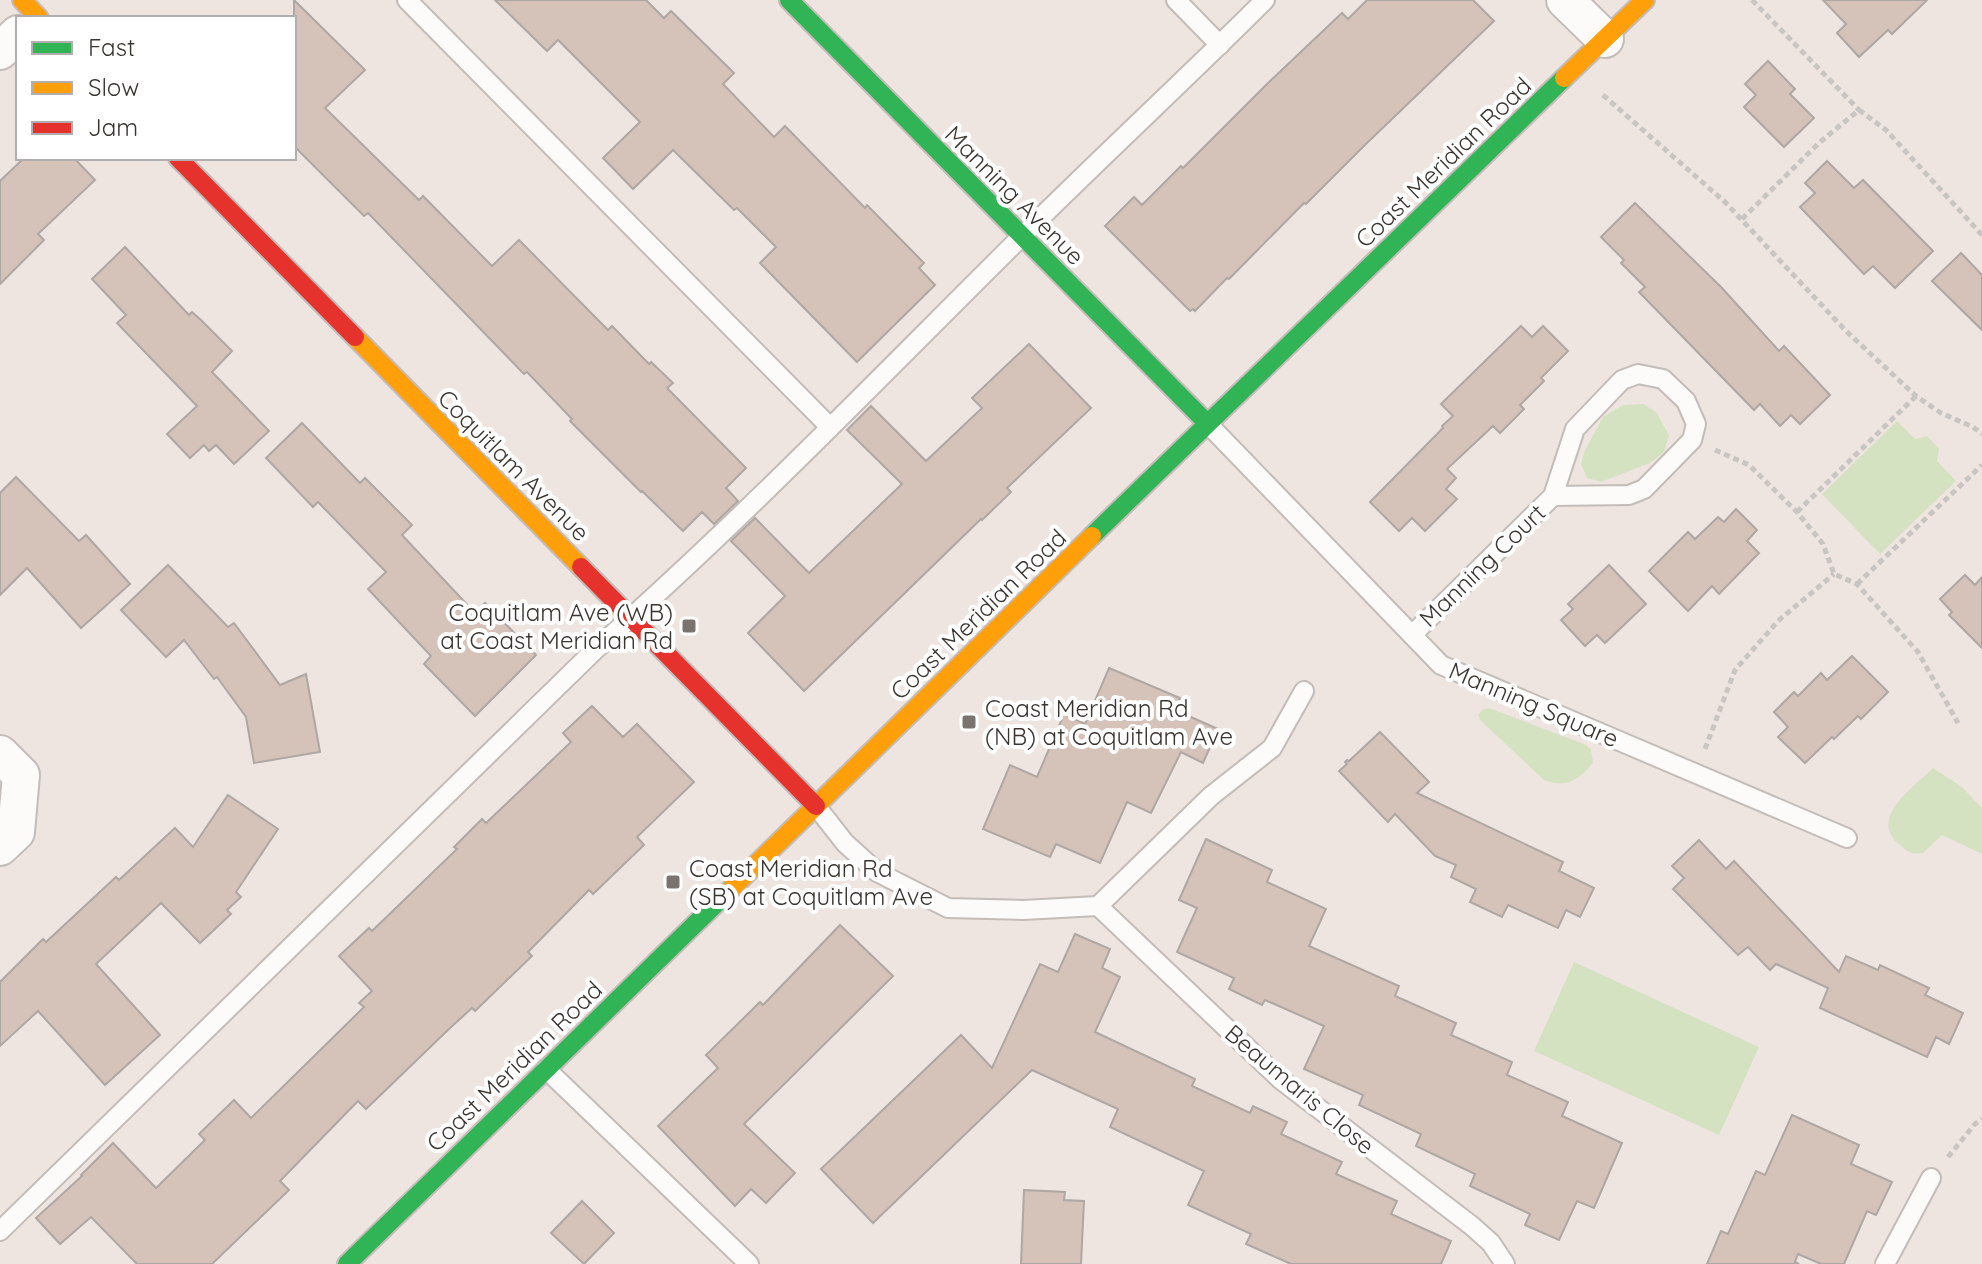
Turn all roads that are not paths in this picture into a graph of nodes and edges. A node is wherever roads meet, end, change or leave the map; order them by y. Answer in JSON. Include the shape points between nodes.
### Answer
{"nodes":[{"id":1,"x":407,"y":0,"type":"edge"},
{"id":2,"x":789,"y":0,"type":"edge"},
{"id":3,"x":1176,"y":0,"type":"edge"},
{"id":4,"x":1265,"y":0,"type":"edge"},
{"id":5,"x":1565,"y":0,"type":"edge"},
{"id":6,"x":1645,"y":0,"type":"edge"},
{"id":7,"x":16,"y":34,"type":"edge"},
{"id":8,"x":1605,"y":39,"type":"junction"},
{"id":9,"x":1220,"y":45,"type":"junction"},
{"id":10,"x":0,"y":51,"type":"edge"},
{"id":11,"x":180,"y":160,"type":"edge"},
{"id":12,"x":1021,"y":236,"type":"junction"},
{"id":13,"x":1207,"y":423,"type":"junction"},
{"id":14,"x":830,"y":427,"type":"junction"},
{"id":15,"x":1553,"y":496,"type":"junction"},
{"id":16,"x":632,"y":617,"type":"junction"},
{"id":17,"x":1412,"y":635,"type":"junction"},
{"id":18,"x":1304,"y":691,"type":"dead end"},
{"id":19,"x":10,"y":764,"type":"edge"},
{"id":20,"x":816,"y":806,"type":"junction"},
{"id":21,"x":1847,"y":838,"type":"dead end"},
{"id":22,"x":0,"y":847,"type":"edge"},
{"id":23,"x":1098,"y":906,"type":"junction"},
{"id":24,"x":546,"y":1069,"type":"junction"},
{"id":25,"x":1931,"y":1178,"type":"road end"},
{"id":26,"x":0,"y":1231,"type":"edge"},
{"id":27,"x":347,"y":1264,"type":"edge"},
{"id":28,"x":749,"y":1264,"type":"edge"},
{"id":29,"x":1505,"y":1264,"type":"edge"},
{"id":30,"x":1885,"y":1264,"type":"edge"}],
"edges":[{"from":1,"to":14,"type":"lane"},
{"from":2,"to":12,"type":"main road","name":"Manning Avenue"},
{"from":3,"to":9,"type":"lane"},
{"from":4,"to":9,"type":"lane"},
{"from":5,"to":8,"type":"street"},
{"from":6,"to":8,"type":"main road","name":"Coast Meridian Road"},
{"from":7,"to":10,"type":"street"},
{"from":8,"to":13,"type":"main road","name":"Coast Meridian Road"},
{"from":9,"to":12,"type":"lane"},
{"from":11,"to":16,"type":"main road","name":"Coquitlam Avenue"},
{"from":12,"to":13,"type":"main road","name":"Manning Avenue"},
{"from":12,"to":14,"type":"lane"},
{"from":13,"to":17,"type":"lane","name":"Manning Square"},
{"from":13,"to":20,"type":"main road","name":"Coast Meridian Road"},
{"from":14,"to":16,"type":"lane"},
{"from":15,"to":15,"type":"lane","name":"Manning Court","via":[[1629,495],[1644,489],[1692,440],[1696,424],[1686,401],[1663,379],[1638,374],[1622,380],[1575,429]]},
{"from":15,"to":17,"type":"lane","name":"Manning Court"},
{"from":16,"to":20,"type":"main road","name":"Coquitlam Avenue"},
{"from":16,"to":26,"type":"lane"},
{"from":17,"to":21,"type":"lane","name":"Manning Square","via":[[1441,665]]},
{"from":18,"to":23,"type":"lane","via":[[1272,748],[1211,796]]},
{"from":19,"to":22,"type":"street","via":[[16,832]]},
{"from":20,"to":23,"type":"lane","via":[[877,872],[948,908]]},
{"from":20,"to":24,"type":"main road","name":"Coast Meridian Road"},
{"from":23,"to":29,"type":"lane","name":"Beaumaris Close","via":[[1280,1079],[1472,1226]]},
{"from":24,"to":27,"type":"main road","name":"Coast Meridian Road"},
{"from":24,"to":28,"type":"lane"},
{"from":25,"to":30,"type":"lane"}]}
